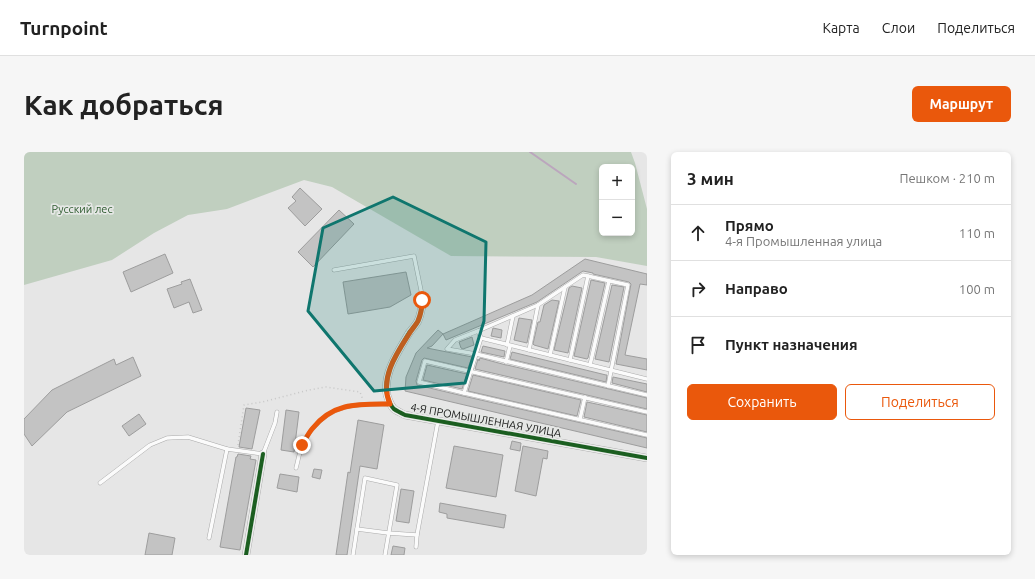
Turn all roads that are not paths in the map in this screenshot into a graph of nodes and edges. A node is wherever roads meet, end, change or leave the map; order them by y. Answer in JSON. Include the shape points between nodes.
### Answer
{"nodes":[{"id":1,"x":334,"y":270,"type":"dead end"},
{"id":2,"x":588,"y":276,"type":"junction"},
{"id":3,"x":609,"y":281,"type":"junction"},
{"id":4,"x":565,"y":287,"type":"junction"},
{"id":5,"x":422,"y":300,"type":"joint"},
{"id":6,"x":538,"y":305,"type":"junction"},
{"id":7,"x":513,"y":316,"type":"junction"},
{"id":8,"x":478,"y":331,"type":"junction"},
{"id":9,"x":481,"y":338,"type":"junction"},
{"id":10,"x":509,"y":345,"type":"junction"},
{"id":11,"x":529,"y":350,"type":"junction"},
{"id":12,"x":476,"y":354,"type":"junction"},
{"id":13,"x":550,"y":355,"type":"junction"},
{"id":14,"x":570,"y":360,"type":"junction"},
{"id":15,"x":506,"y":362,"type":"junction"},
{"id":16,"x":590,"y":365,"type":"junction"},
{"id":17,"x":611,"y":370,"type":"junction"},
{"id":18,"x":471,"y":371,"type":"junction"},
{"id":19,"x":647,"y":379,"type":"edge"},
{"id":20,"x":608,"y":386,"type":"junction"},
{"id":21,"x":464,"y":393,"type":"junction"},
{"id":22,"x":647,"y":395,"type":"edge"},
{"id":23,"x":585,"y":397,"type":"junction"},
{"id":24,"x":390,"y":404,"type":"junction"},
{"id":25,"x":277,"y":412,"type":"dead end"},
{"id":26,"x":647,"y":412,"type":"edge"},
{"id":27,"x":580,"y":419,"type":"junction"},
{"id":28,"x":438,"y":421,"type":"junction"},
{"id":29,"x":647,"y":435,"type":"edge"},
{"id":30,"x":227,"y":449,"type":"junction"},
{"id":31,"x":263,"y":454,"type":"junction"},
{"id":32,"x":647,"y":458,"type":"edge"},
{"id":33,"x":296,"y":468,"type":"dead end"},
{"id":34,"x":100,"y":483,"type":"dead end"},
{"id":35,"x":357,"y":529,"type":"junction"},
{"id":36,"x":388,"y":533,"type":"junction"},
{"id":37,"x":417,"y":534,"type":"junction"},
{"id":38,"x":209,"y":538,"type":"dead end"},
{"id":39,"x":416,"y":546,"type":"dead end"},
{"id":40,"x":246,"y":555,"type":"edge"},
{"id":41,"x":353,"y":555,"type":"edge"},
{"id":42,"x":385,"y":555,"type":"edge"}],
"edges":[{"from":1,"to":5,"type":"lane","via":[[414,256]]},
{"from":2,"to":3,"type":"lane"},
{"from":2,"to":4,"type":"lane","via":[[583,275]]},
{"from":2,"to":14,"type":"lane"},
{"from":3,"to":16,"type":"lane"},
{"from":3,"to":17,"type":"lane","via":[[628,285]]},
{"from":4,"to":6,"type":"lane"},
{"from":4,"to":13,"type":"lane"},
{"from":5,"to":24,"type":"street","via":[[418,321],[392,363],[386,384]]},
{"from":6,"to":7,"type":"lane"},
{"from":6,"to":11,"type":"lane"},
{"from":7,"to":8,"type":"lane"},
{"from":7,"to":10,"type":"lane"},
{"from":8,"to":9,"type":"lane"},
{"from":8,"to":12,"type":"lane","via":[[455,340],[446,349]]},
{"from":9,"to":10,"type":"lane"},
{"from":9,"to":12,"type":"lane"},
{"from":10,"to":11,"type":"lane"},
{"from":10,"to":15,"type":"lane"},
{"from":11,"to":13,"type":"lane"},
{"from":12,"to":15,"type":"lane"},
{"from":12,"to":18,"type":"lane"},
{"from":13,"to":14,"type":"lane"},
{"from":14,"to":16,"type":"lane"},
{"from":15,"to":20,"type":"lane"},
{"from":16,"to":17,"type":"lane"},
{"from":17,"to":19,"type":"lane"},
{"from":17,"to":20,"type":"lane"},
{"from":18,"to":21,"type":"lane"},
{"from":18,"to":21,"type":"lane","via":[[425,361],[418,382]]},
{"from":18,"to":23,"type":"lane"},
{"from":20,"to":22,"type":"lane"},
{"from":21,"to":27,"type":"lane"},
{"from":23,"to":26,"type":"lane"},
{"from":23,"to":27,"type":"lane"},
{"from":24,"to":28,"type":"street","name":"4-Я ПРОМЫШЛЕННАЯ УЛИЦА","via":[[405,415]]},
{"from":24,"to":33,"type":"lane","via":[[345,407],[321,419],[302,445]]},
{"from":25,"to":31,"type":"lane"},
{"from":27,"to":29,"type":"lane"},
{"from":28,"to":32,"type":"street","name":"4-Я ПРОМЫШЛЕННАЯ УЛИЦА"},
{"from":28,"to":37,"type":"lane"},
{"from":30,"to":31,"type":"lane"},
{"from":30,"to":34,"type":"lane","via":[[188,437],[167,438],[150,445]]},
{"from":30,"to":38,"type":"lane"},
{"from":31,"to":40,"type":"street"},
{"from":35,"to":36,"type":"lane"},
{"from":35,"to":36,"type":"lane","via":[[365,478],[397,485]]},
{"from":35,"to":41,"type":"lane"},
{"from":36,"to":37,"type":"lane"},
{"from":36,"to":42,"type":"lane"},
{"from":37,"to":39,"type":"lane"}]}
